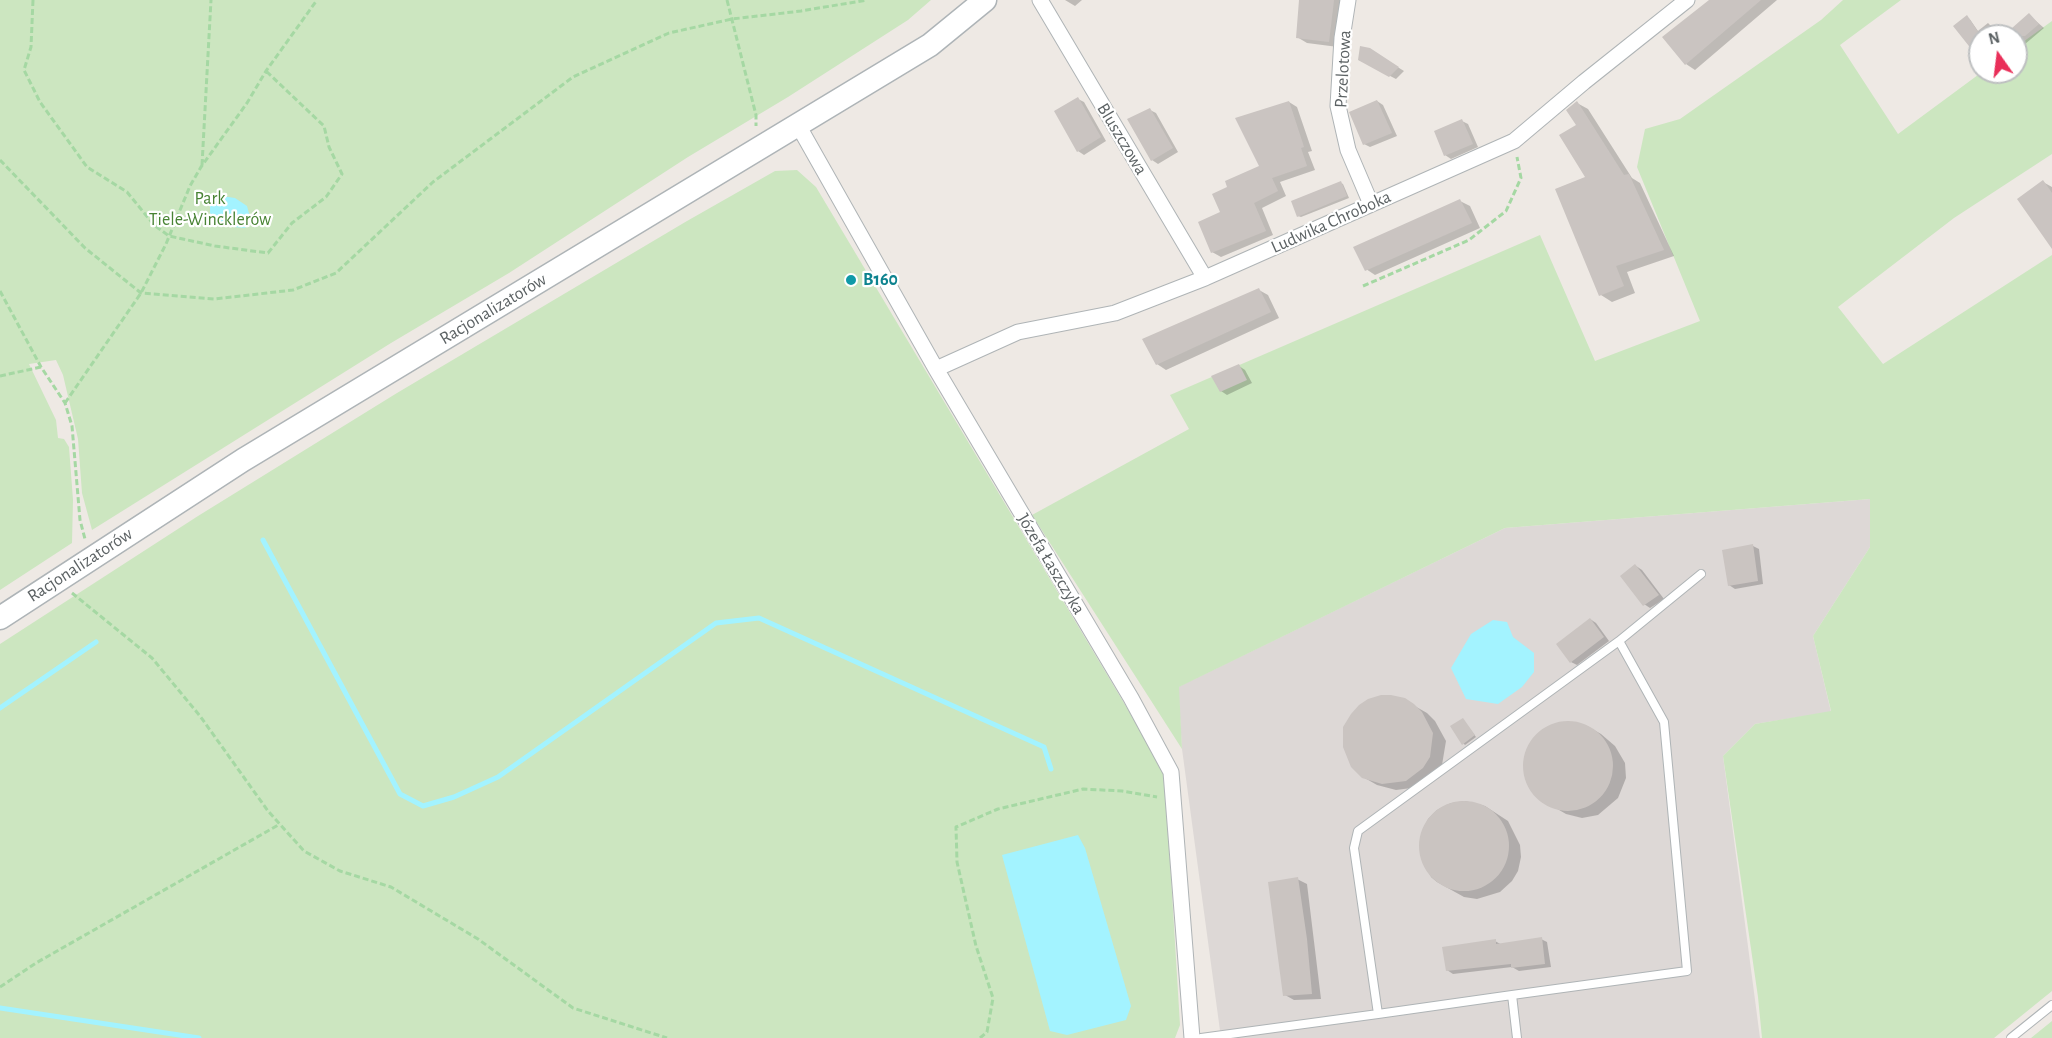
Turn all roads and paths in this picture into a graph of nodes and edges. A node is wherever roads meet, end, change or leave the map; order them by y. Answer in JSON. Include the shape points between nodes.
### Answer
{"nodes":[{"id":1,"x":33,"y":0,"type":"edge"},
{"id":2,"x":212,"y":0,"type":"edge"},
{"id":3,"x":317,"y":0,"type":"edge"},
{"id":4,"x":727,"y":0,"type":"edge"},
{"id":5,"x":867,"y":0,"type":"edge"},
{"id":6,"x":985,"y":0,"type":"edge"},
{"id":7,"x":1040,"y":0,"type":"edge"},
{"id":8,"x":1348,"y":0,"type":"edge"},
{"id":9,"x":1688,"y":0,"type":"edge"},
{"id":10,"x":732,"y":19,"type":"junction"},
{"id":11,"x":266,"y":71,"type":"junction"},
{"id":12,"x":798,"y":124,"type":"junction"},
{"id":13,"x":1514,"y":141,"type":"junction"},
{"id":14,"x":758,"y":149,"type":"junction"},
{"id":15,"x":0,"y":160,"type":"edge"},
{"id":16,"x":201,"y":167,"type":"junction"},
{"id":17,"x":1371,"y":204,"type":"junction"},
{"id":18,"x":169,"y":236,"type":"junction"},
{"id":19,"x":1205,"y":278,"type":"junction"},
{"id":20,"x":1363,"y":286,"type":"dead end"},
{"id":21,"x":0,"y":291,"type":"edge"},
{"id":22,"x":141,"y":293,"type":"junction"},
{"id":23,"x":41,"y":368,"type":"junction"},
{"id":24,"x":936,"y":369,"type":"junction"},
{"id":25,"x":0,"y":376,"type":"edge"},
{"id":26,"x":65,"y":403,"type":"junction"},
{"id":27,"x":92,"y":558,"type":"junction"},
{"id":28,"x":1701,"y":573,"type":"dead end"},
{"id":29,"x":57,"y":581,"type":"junction"},
{"id":30,"x":0,"y":618,"type":"edge"},
{"id":31,"x":1619,"y":641,"type":"junction"},
{"id":32,"x":1174,"y":801,"type":"junction"},
{"id":33,"x":280,"y":824,"type":"junction"},
{"id":34,"x":0,"y":987,"type":"edge"},
{"id":35,"x":1512,"y":995,"type":"junction"},
{"id":36,"x":2052,"y":1005,"type":"edge"},
{"id":37,"x":1378,"y":1014,"type":"junction"},
{"id":38,"x":667,"y":1038,"type":"edge"},
{"id":39,"x":980,"y":1038,"type":"edge"},
{"id":40,"x":1192,"y":1038,"type":"edge"},
{"id":41,"x":1201,"y":1038,"type":"edge"},
{"id":42,"x":1517,"y":1038,"type":"edge"},
{"id":43,"x":2012,"y":1038,"type":"edge"}],
"edges":[{"from":1,"to":18,"type":"path","via":[[31,47],[24,70],[40,102],[87,167],[127,192],[154,225]]},
{"from":2,"to":16,"type":"path"},
{"from":3,"to":11,"type":"path"},
{"from":4,"to":10,"type":"path"},
{"from":5,"to":10,"type":"path"},
{"from":6,"to":12,"type":"street","name":"Racjonalizatorów","via":[[930,45]]},
{"from":7,"to":19,"type":"street","name":"Bluszczowa"},
{"from":8,"to":17,"type":"street","name":"Przelotowa","via":[[1338,106],[1348,150]]},
{"from":9,"to":13,"type":"street","name":"Ludwika Chroboka"},
{"from":10,"to":14,"type":"path","via":[[756,115]]},
{"from":10,"to":22,"type":"path","via":[[669,33],[573,77],[433,182],[336,273],[293,290],[214,298]]},
{"from":11,"to":16,"type":"path"},
{"from":11,"to":18,"type":"path","via":[[324,126],[342,174],[326,197],[292,224],[268,253]]},
{"from":12,"to":14,"type":"street","name":"Racjonalizatorów"},
{"from":12,"to":24,"type":"street","name":"Józefa Łaszczyka"},
{"from":13,"to":17,"type":"street","name":"Ludwika Chroboka"},
{"from":13,"to":20,"type":"path","via":[[1521,178],[1506,211],[1469,240]]},
{"from":14,"to":27,"type":"street","name":"Racjonalizatorów","via":[[243,460]]},
{"from":15,"to":22,"type":"path","via":[[85,248]]},
{"from":16,"to":18,"type":"path"},
{"from":17,"to":19,"type":"street","name":"Ludwika Chroboka"},
{"from":18,"to":22,"type":"path"},
{"from":19,"to":24,"type":"street","name":"Ludwika Chroboka","via":[[1115,313],[1018,332]]},
{"from":21,"to":23,"type":"path"},
{"from":22,"to":26,"type":"path"},
{"from":23,"to":25,"type":"path"},
{"from":23,"to":26,"type":"path"},
{"from":24,"to":32,"type":"street","name":"Józefa Łaszczyka","via":[[1172,772]]},
{"from":26,"to":27,"type":"path","via":[[72,426],[80,520]]},
{"from":27,"to":29,"type":"street","name":"Racjonalizatorów"},
{"from":28,"to":31,"type":"lane"},
{"from":29,"to":30,"type":"street","name":"Racjonalizatorów"},
{"from":29,"to":33,"type":"path","via":[[152,658]]},
{"from":31,"to":35,"type":"lane","via":[[1664,722],[1687,971]]},
{"from":31,"to":37,"type":"lane","via":[[1358,831],[1354,848]]},
{"from":32,"to":39,"type":"path","via":[[1122,791],[1083,789],[998,809],[956,827],[957,862],[976,946],[993,998],[987,1032]]},
{"from":32,"to":40,"type":"street","name":"Józefa Łaszczyka"},
{"from":33,"to":34,"type":"path","via":[[45,957]]},
{"from":33,"to":38,"type":"path","via":[[304,851],[340,871],[391,887],[478,939],[573,1008]]},
{"from":35,"to":37,"type":"lane"},
{"from":35,"to":42,"type":"lane"},
{"from":36,"to":43,"type":"lane"},
{"from":37,"to":41,"type":"lane"}]}
